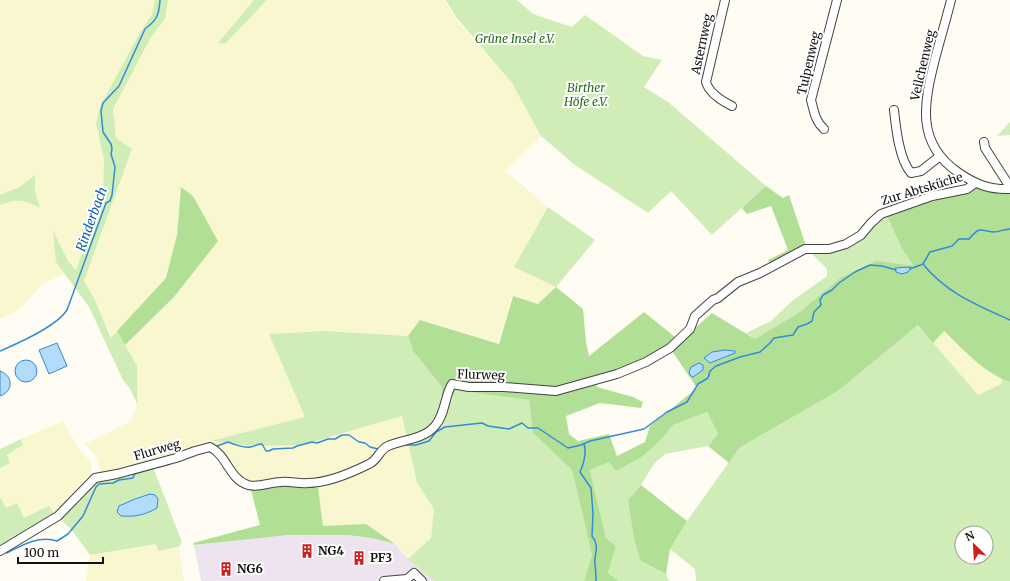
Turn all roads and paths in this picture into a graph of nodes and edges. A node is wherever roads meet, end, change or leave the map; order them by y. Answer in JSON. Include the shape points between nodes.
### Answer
{"nodes":[{"id":1,"x":725,"y":0,"type":"edge"},
{"id":2,"x":837,"y":0,"type":"edge"},
{"id":3,"x":951,"y":0,"type":"edge"},
{"id":4,"x":732,"y":106,"type":"dead end"},
{"id":5,"x":894,"y":110,"type":"dead end"},
{"id":6,"x":824,"y":130,"type":"dead end"},
{"id":7,"x":984,"y":142,"type":"dead end"},
{"id":8,"x":940,"y":156,"type":"junction"},
{"id":9,"x":959,"y":173,"type":"joint"},
{"id":10,"x":975,"y":183,"type":"junction"},
{"id":11,"x":1010,"y":188,"type":"edge"},
{"id":12,"x":876,"y":217,"type":"joint"},
{"id":13,"x":0,"y":551,"type":"edge"},
{"id":14,"x":384,"y":581,"type":"edge"},
{"id":15,"x":422,"y":581,"type":"edge"}],
"edges":[{"from":1,"to":4,"type":"street","name":"Asternweg","via":[[706,82],[715,95]]},
{"from":2,"to":6,"type":"street","name":"Tulpenweg","via":[[812,100],[818,124]]},
{"from":3,"to":8,"type":"street","name":"Veilchenweg","via":[[929,84],[926,106],[928,131]]},
{"from":5,"to":8,"type":"street","name":"Veilchenweg","via":[[903,157],[911,173],[921,171]]},
{"from":7,"to":11,"type":"street","name":"Zur Abtsküche","via":[[984,148]]},
{"from":8,"to":9,"type":"street","name":"Veilchenweg"},
{"from":9,"to":10,"type":"street","name":"Zur Abtsküche"},
{"from":10,"to":11,"type":"street","name":"Zur Abtsküche","via":[[988,187]]},
{"from":10,"to":12,"type":"street","name":"Zur Abtsküche","via":[[967,189],[932,196]]},
{"from":12,"to":13,"type":"street","name":"Flurweg","via":[[861,235],[846,244],[829,249],[805,249],[738,282],[695,316],[690,329],[670,348],[617,374],[556,391],[452,384],[444,412],[434,427],[421,436],[382,449],[370,464],[314,483],[280,482],[258,486],[247,484],[235,476],[220,455],[210,447],[95,478],[58,516]]},
{"from":14,"to":15,"type":"street","via":[[407,579],[414,573]]}]}
